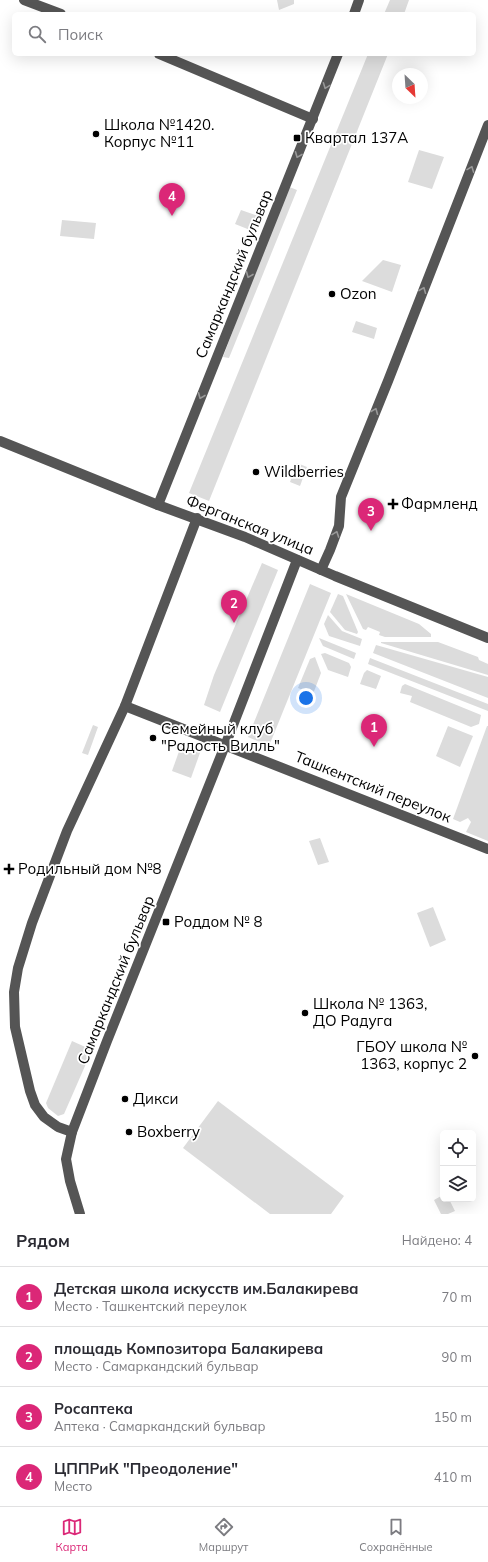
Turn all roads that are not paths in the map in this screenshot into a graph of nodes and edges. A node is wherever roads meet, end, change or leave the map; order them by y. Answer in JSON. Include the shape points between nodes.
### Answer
{"nodes":[{"id":1,"x":24,"y":0,"type":"edge"},
{"id":2,"x":359,"y":0,"type":"edge"},
{"id":3,"x":56,"y":12,"type":"edge"},
{"id":4,"x":355,"y":12,"type":"edge"},
{"id":5,"x":164,"y":56,"type":"edge"},
{"id":6,"x":337,"y":56,"type":"edge"},
{"id":7,"x":313,"y":119,"type":"junction"},
{"id":8,"x":488,"y":125,"type":"edge"},
{"id":9,"x":0,"y":441,"type":"edge"},
{"id":10,"x":158,"y":504,"type":"junction"},
{"id":11,"x":197,"y":518,"type":"junction"},
{"id":12,"x":297,"y":560,"type":"junction"},
{"id":13,"x":321,"y":570,"type":"junction"},
{"id":14,"x":488,"y":638,"type":"edge"},
{"id":15,"x":125,"y":706,"type":"junction"},
{"id":16,"x":225,"y":745,"type":"junction"},
{"id":17,"x":488,"y":848,"type":"edge"},
{"id":18,"x":72,"y":1132,"type":"junction"},
{"id":19,"x":80,"y":1214,"type":"edge"}],
"edges":[{"from":1,"to":3,"type":"street"},
{"from":2,"to":4,"type":"street"},
{"from":5,"to":7,"type":"street"},
{"from":6,"to":7,"type":"street","name":"Самаркандский бульвар","one_way":true},
{"from":7,"to":10,"type":"street","name":"Самаркандский бульвар","one_way":true},
{"from":13,"to":8,"type":"street","one_way":true,"via":[[339,526],[341,497]]},
{"from":9,"to":10,"type":"street","name":"Ферганская улица"},
{"from":10,"to":11,"type":"street","name":"Ферганская улица"},
{"from":11,"to":12,"type":"street","name":"Ферганская улица"},
{"from":11,"to":15,"type":"street"},
{"from":12,"to":13,"type":"street","name":"Ферганская улица"},
{"from":12,"to":16,"type":"street","name":"Самаркандский бульвар"},
{"from":13,"to":14,"type":"street","name":"Ферганская улица"},
{"from":15,"to":16,"type":"street","name":"Ташкентский переулок"},
{"from":15,"to":18,"type":"street","via":[[67,831],[24,947],[14,992],[16,1027],[32,1098],[44,1117],[58,1127]]},
{"from":16,"to":17,"type":"street","name":"Ташкентский переулок"},
{"from":16,"to":18,"type":"street","name":"Самаркандский бульвар"},
{"from":18,"to":19,"type":"street","name":"Самаркандский бульвар","via":[[66,1159]]}]}
